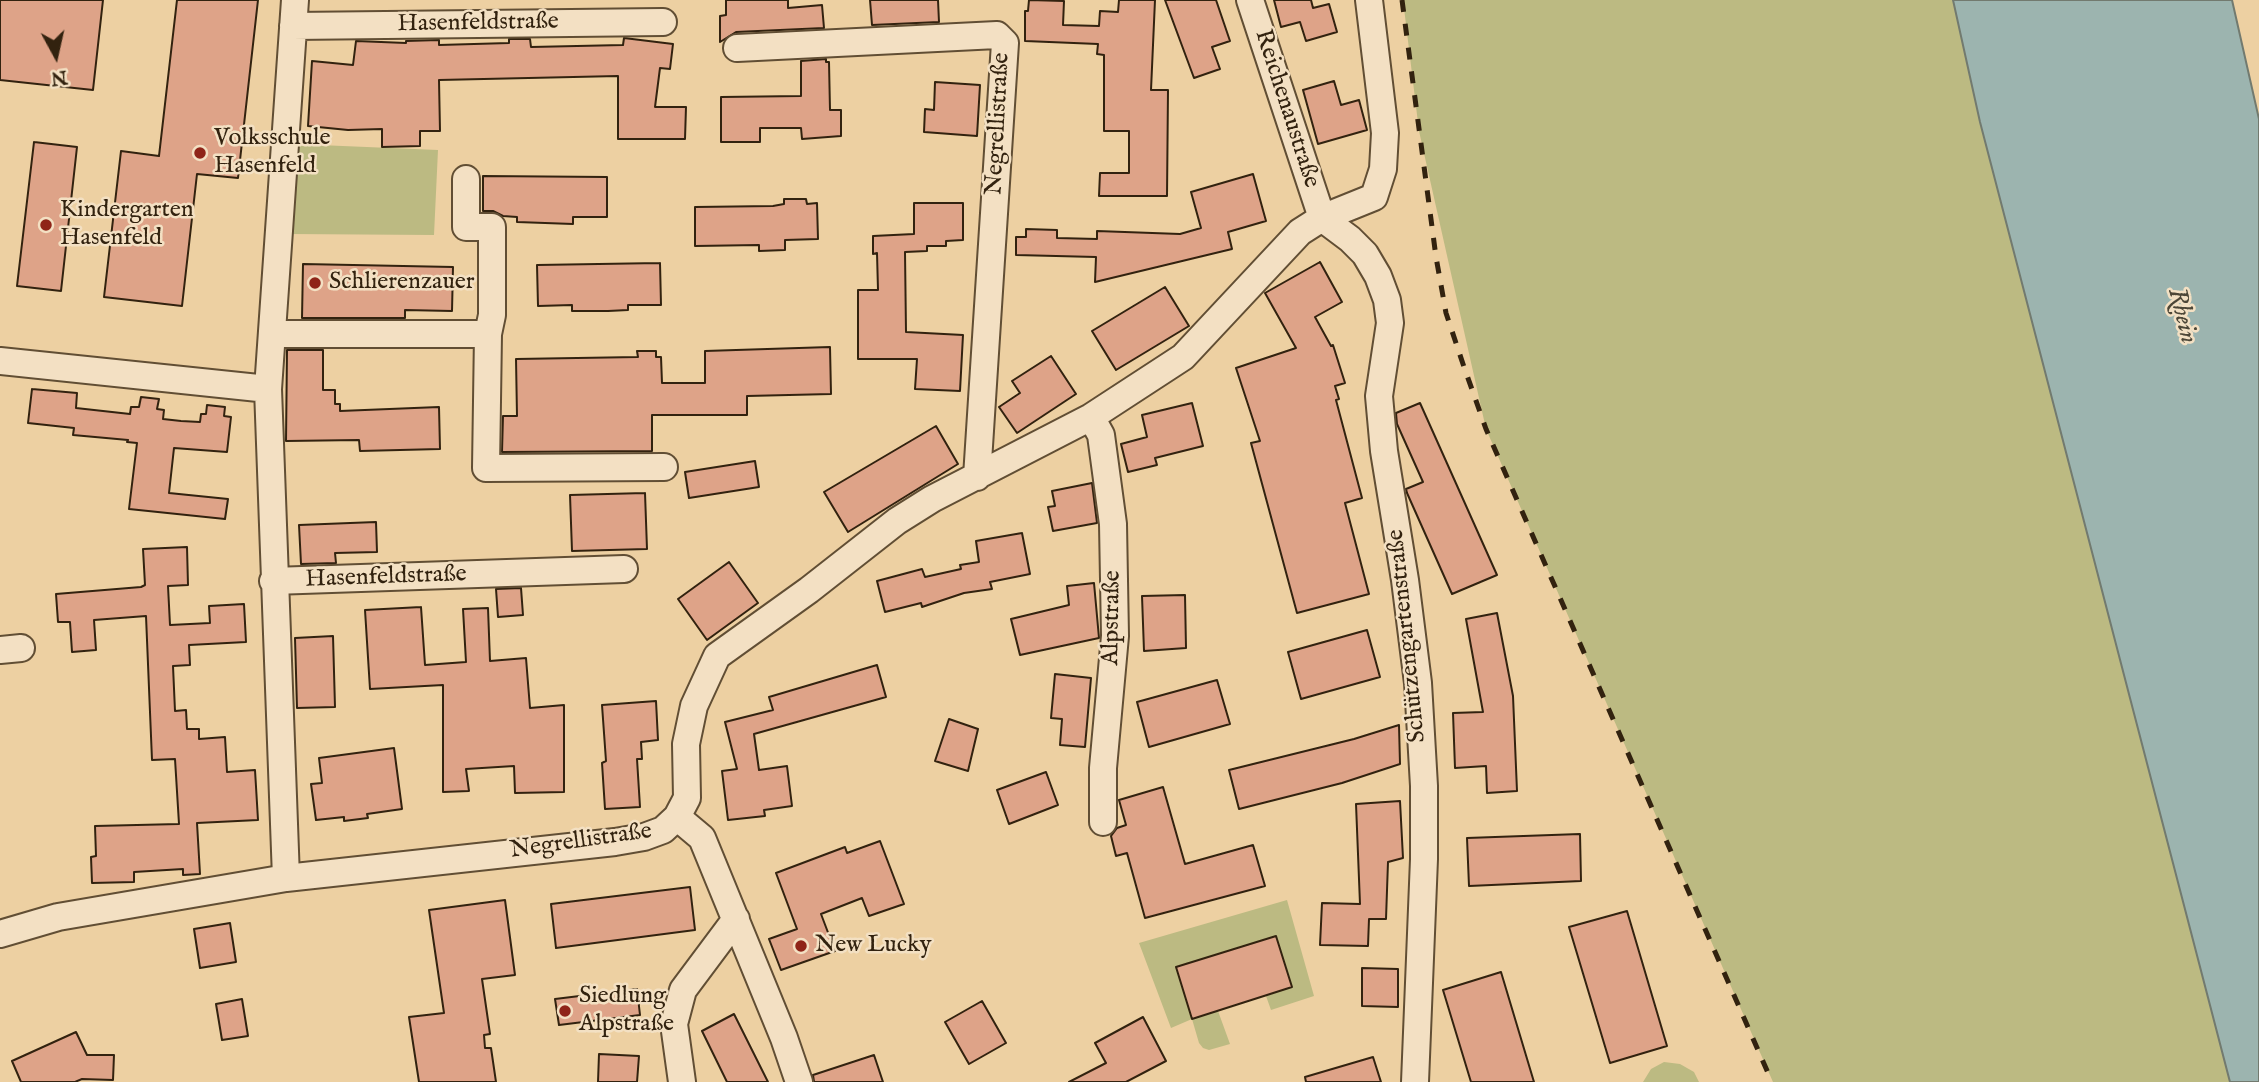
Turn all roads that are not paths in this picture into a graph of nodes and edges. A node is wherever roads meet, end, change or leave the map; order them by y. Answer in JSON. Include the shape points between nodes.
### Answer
{"nodes":[{"id":1,"x":1250,"y":0,"type":"edge"},
{"id":2,"x":1369,"y":0,"type":"edge"},
{"id":3,"x":294,"y":13,"type":"edge"},
{"id":4,"x":663,"y":22,"type":"dead end"},
{"id":5,"x":737,"y":48,"type":"dead end"},
{"id":6,"x":467,"y":180,"type":"dead end"},
{"id":7,"x":1322,"y":218,"type":"junction"},
{"id":8,"x":272,"y":334,"type":"junction"},
{"id":9,"x":488,"y":334,"type":"junction"},
{"id":10,"x":0,"y":361,"type":"edge"},
{"id":11,"x":268,"y":389,"type":"junction"},
{"id":12,"x":1091,"y":417,"type":"junction"},
{"id":13,"x":664,"y":467,"type":"dead end"},
{"id":14,"x":977,"y":477,"type":"junction"},
{"id":15,"x":624,"y":569,"type":"dead end"},
{"id":16,"x":274,"y":581,"type":"junction"},
{"id":17,"x":677,"y":817,"type":"junction"},
{"id":18,"x":1103,"y":822,"type":"dead end"},
{"id":19,"x":286,"y":878,"type":"junction"},
{"id":20,"x":736,"y":919,"type":"junction"},
{"id":21,"x":0,"y":934,"type":"edge"},
{"id":22,"x":682,"y":1082,"type":"edge"},
{"id":23,"x":799,"y":1082,"type":"edge"},
{"id":24,"x":1415,"y":1082,"type":"edge"}],
"edges":[{"from":1,"to":7,"type":"street","name":"Reichenaustraße"},
{"from":2,"to":7,"type":"street","name":"Negrellistraße","via":[[1385,133],[1383,169],[1374,197]]},
{"from":3,"to":4,"type":"street","name":"Hasenfeldstraße"},
{"from":3,"to":8,"type":"street","name":"Hasenfeldstraße"},
{"from":5,"to":14,"type":"street","name":"Negrellistraße","via":[[997,35],[1005,43]]},
{"from":6,"to":9,"type":"street","via":[[466,227],[492,227]]},
{"from":7,"to":12,"type":"street","name":"Negrellistraße","via":[[1300,232],[1183,357]]},
{"from":7,"to":24,"type":"street","name":"Schützengartenstraße","via":[[1365,254],[1387,300],[1390,324],[1379,396],[1418,683],[1424,786]]},
{"from":8,"to":9,"type":"street"},
{"from":8,"to":11,"type":"street","name":"Hasenfeldstraße"},
{"from":9,"to":13,"type":"street","via":[[486,468]]},
{"from":10,"to":11,"type":"street"},
{"from":11,"to":16,"type":"street","name":"Hasenfeldstraße"},
{"from":12,"to":14,"type":"street","name":"Negrellistraße"},
{"from":12,"to":18,"type":"street","name":"Alpstraße","via":[[1101,435],[1113,524],[1115,636]]},
{"from":14,"to":17,"type":"street","name":"Negrellistraße","via":[[897,521],[717,656],[694,706],[686,744],[687,798]]},
{"from":15,"to":16,"type":"street","name":"Hasenfeldstraße"},
{"from":16,"to":19,"type":"street","name":"Hasenfeldstraße"},
{"from":17,"to":19,"type":"street","name":"Negrellistraße","via":[[663,830],[615,842]]},
{"from":17,"to":20,"type":"street","via":[[702,838]]},
{"from":19,"to":21,"type":"street","name":"Negrellistraße","via":[[58,917]]},
{"from":20,"to":22,"type":"street","via":[[683,990],[674,1024]]},
{"from":20,"to":23,"type":"street"}]}
